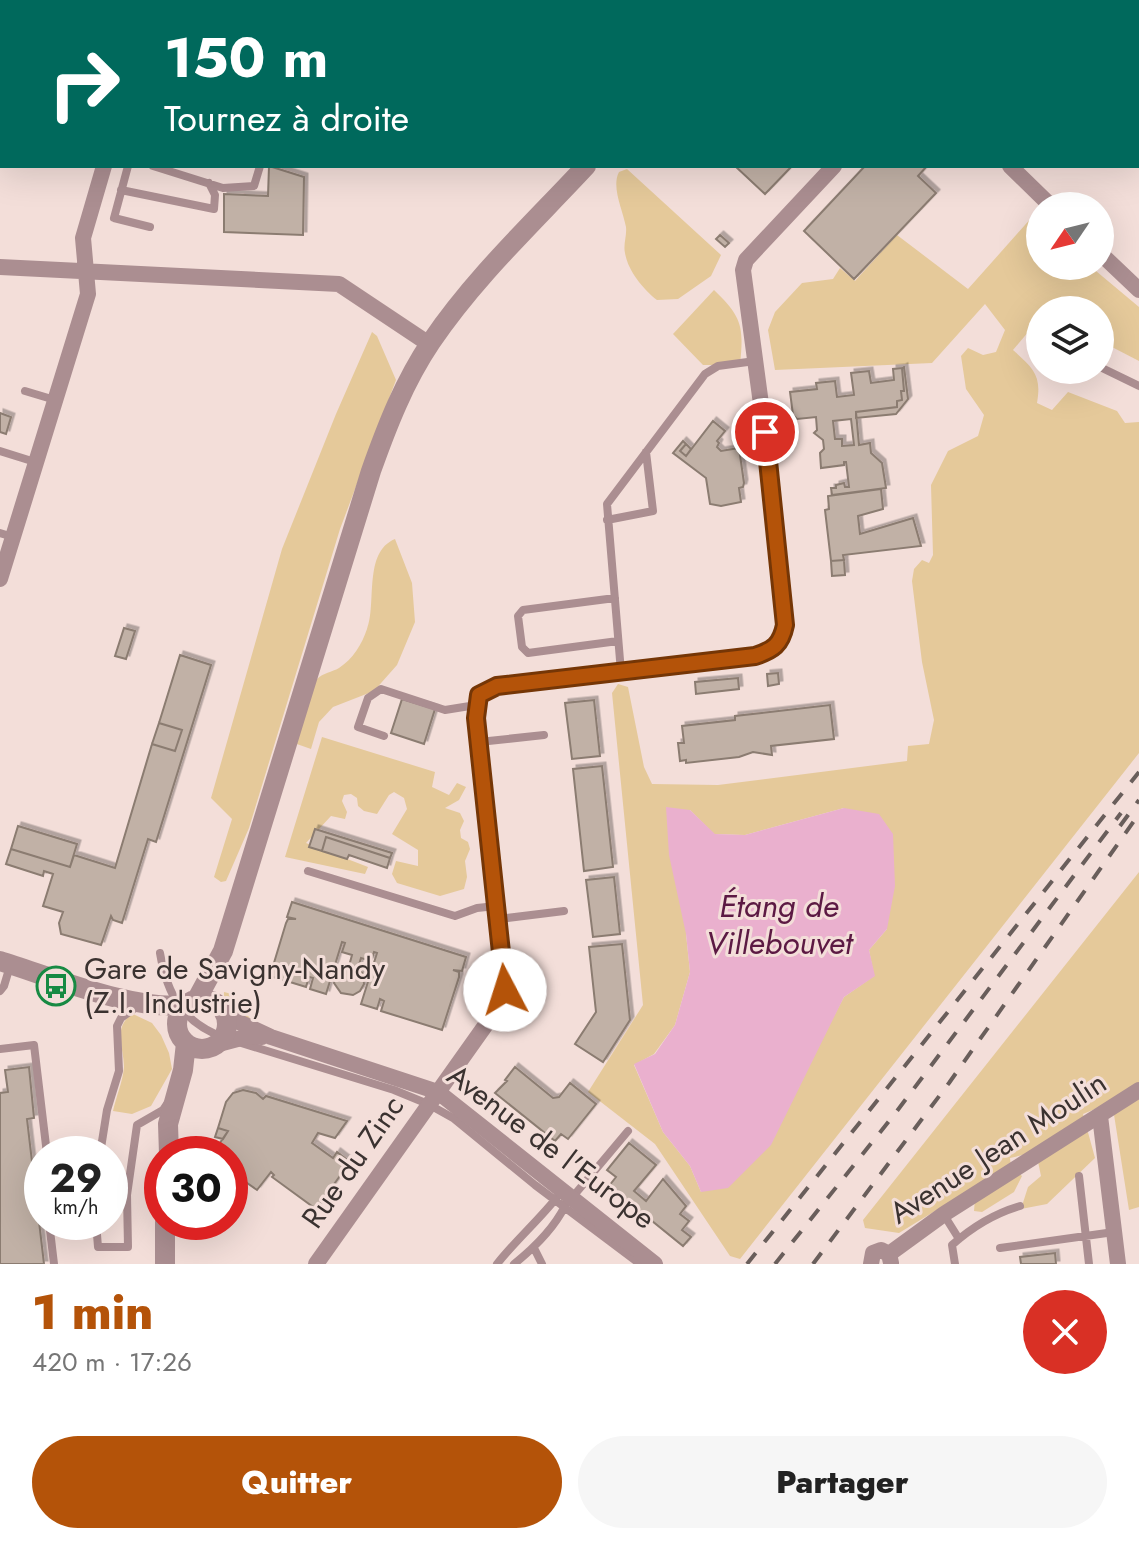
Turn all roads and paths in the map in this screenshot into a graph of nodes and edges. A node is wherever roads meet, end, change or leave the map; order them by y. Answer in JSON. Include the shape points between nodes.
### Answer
{"nodes":[{"id":1,"x":103,"y":168,"type":"edge"},
{"id":2,"x":127,"y":168,"type":"edge"},
{"id":3,"x":160,"y":168,"type":"edge"},
{"id":4,"x":259,"y":168,"type":"edge"},
{"id":5,"x":584,"y":168,"type":"edge"},
{"id":6,"x":832,"y":168,"type":"edge"},
{"id":7,"x":1012,"y":168,"type":"edge"},
{"id":8,"x":209,"y":183,"type":"junction"},
{"id":9,"x":121,"y":190,"type":"junction"},
{"id":10,"x":1037,"y":192,"type":"edge"},
{"id":11,"x":150,"y":227,"type":"dead end"},
{"id":12,"x":1114,"y":266,"type":"edge"},
{"id":13,"x":0,"y":267,"type":"edge"},
{"id":14,"x":86,"y":271,"type":"junction"},
{"id":15,"x":1139,"y":290,"type":"edge"},
{"id":16,"x":429,"y":344,"type":"junction"},
{"id":17,"x":755,"y":361,"type":"junction"},
{"id":18,"x":1114,"y":374,"type":"edge"},
{"id":19,"x":1139,"y":386,"type":"edge"},
{"id":20,"x":25,"y":391,"type":"dead end"},
{"id":21,"x":56,"y":400,"type":"junction"},
{"id":22,"x":0,"y":451,"type":"edge"},
{"id":23,"x":646,"y":452,"type":"junction"},
{"id":24,"x":36,"y":462,"type":"junction"},
{"id":25,"x":607,"y":520,"type":"junction"},
{"id":26,"x":6,"y":535,"type":"edge"},
{"id":27,"x":0,"y":579,"type":"edge"},
{"id":28,"x":615,"y":598,"type":"junction"},
{"id":29,"x":618,"y":641,"type":"junction"},
{"id":30,"x":621,"y":672,"type":"junction"},
{"id":31,"x":477,"y":700,"type":"junction"},
{"id":32,"x":544,"y":735,"type":"dead end"},
{"id":33,"x":384,"y":736,"type":"dead end"},
{"id":34,"x":479,"y":742,"type":"junction"},
{"id":35,"x":308,"y":871,"type":"dead end"},
{"id":36,"x":564,"y":911,"type":"dead end"},
{"id":37,"x":498,"y":912,"type":"junction"},
{"id":38,"x":223,"y":951,"type":"junction"},
{"id":39,"x":160,"y":953,"type":"dead end"},
{"id":40,"x":5,"y":963,"type":"edge"},
{"id":41,"x":0,"y":991,"type":"edge"},
{"id":42,"x":108,"y":994,"type":"junction"},
{"id":43,"x":186,"y":1005,"type":"junction"},
{"id":44,"x":135,"y":1008,"type":"junction"},
{"id":45,"x":222,"y":1011,"type":"junction"},
{"id":46,"x":271,"y":1037,"type":"junction"},
{"id":47,"x":207,"y":1041,"type":"junction"},
{"id":48,"x":0,"y":1049,"type":"edge"},
{"id":49,"x":176,"y":1090,"type":"junction"},
{"id":50,"x":1139,"y":1090,"type":"edge"},
{"id":51,"x":433,"y":1098,"type":"junction"},
{"id":52,"x":1100,"y":1116,"type":"junction"},
{"id":53,"x":628,"y":1131,"type":"dead end"},
{"id":54,"x":45,"y":1136,"type":"edge"},
{"id":55,"x":103,"y":1136,"type":"edge"},
{"id":56,"x":168,"y":1136,"type":"edge"},
{"id":57,"x":176,"y":1136,"type":"edge"},
{"id":58,"x":1079,"y":1176,"type":"dead end"},
{"id":59,"x":128,"y":1188,"type":"edge"},
{"id":60,"x":564,"y":1198,"type":"junction"},
{"id":61,"x":1020,"y":1206,"type":"dead end"},
{"id":62,"x":944,"y":1214,"type":"junction"},
{"id":63,"x":1114,"y":1232,"type":"junction"},
{"id":64,"x":1085,"y":1234,"type":"junction"},
{"id":65,"x":959,"y":1239,"type":"junction"},
{"id":66,"x":51,"y":1240,"type":"edge"},
{"id":67,"x":97,"y":1240,"type":"edge"},
{"id":68,"x":128,"y":1240,"type":"edge"},
{"id":69,"x":165,"y":1240,"type":"edge"},
{"id":70,"x":534,"y":1248,"type":"junction"},
{"id":71,"x":1000,"y":1248,"type":"dead end"},
{"id":72,"x":890,"y":1259,"type":"edge"},
{"id":73,"x":54,"y":1264,"type":"edge"},
{"id":74,"x":165,"y":1264,"type":"edge"},
{"id":75,"x":316,"y":1264,"type":"edge"},
{"id":76,"x":497,"y":1264,"type":"edge"},
{"id":77,"x":514,"y":1264,"type":"edge"},
{"id":78,"x":542,"y":1264,"type":"edge"},
{"id":79,"x":640,"y":1264,"type":"edge"},
{"id":80,"x":655,"y":1264,"type":"edge"},
{"id":81,"x":871,"y":1264,"type":"edge"},
{"id":82,"x":955,"y":1264,"type":"edge"},
{"id":83,"x":1089,"y":1264,"type":"edge"},
{"id":84,"x":1118,"y":1264,"type":"edge"}],
"edges":[{"from":1,"to":14,"type":"street","via":[[83,238]]},
{"from":2,"to":9,"type":"lane"},
{"from":3,"to":8,"type":"lane"},
{"from":4,"to":8,"type":"lane","via":[[254,186],[223,188]]},
{"from":5,"to":16,"type":"street","via":[[477,281]]},
{"from":6,"to":17,"type":"street","via":[[746,260]]},
{"from":7,"to":10,"type":"street"},
{"from":8,"to":9,"type":"lane","via":[[214,209]]},
{"from":9,"to":11,"type":"lane","via":[[114,218]]},
{"from":12,"to":15,"type":"street"},
{"from":13,"to":14,"type":"street"},
{"from":14,"to":16,"type":"street","via":[[339,284]]},
{"from":14,"to":21,"type":"street","via":[[88,294]]},
{"from":16,"to":38,"type":"street","via":[[398,402],[371,471]]},
{"from":17,"to":23,"type":"lane","via":[[709,370]]},
{"from":17,"to":30,"type":"street","via":[[772,486],[782,639],[755,656]]},
{"from":18,"to":19,"type":"lane"},
{"from":20,"to":21,"type":"lane"},
{"from":21,"to":24,"type":"street"},
{"from":22,"to":24,"type":"lane"},
{"from":23,"to":25,"type":"lane","via":[[607,504]]},
{"from":23,"to":25,"type":"lane","via":[[653,511]]},
{"from":24,"to":26,"type":"street"},
{"from":25,"to":28,"type":"lane"},
{"from":26,"to":27,"type":"street"},
{"from":28,"to":29,"type":"lane"},
{"from":28,"to":29,"type":"lane","via":[[523,610],[518,616],[522,647],[528,653]]},
{"from":29,"to":30,"type":"lane"},
{"from":30,"to":31,"type":"street","via":[[497,686]]},
{"from":31,"to":33,"type":"lane","via":[[445,710],[381,689],[368,698],[358,727]]},
{"from":31,"to":34,"type":"street","name":"Rue du Zinc"},
{"from":32,"to":34,"type":"lane"},
{"from":34,"to":37,"type":"street","name":"Rue du Zinc"},
{"from":35,"to":37,"type":"lane","via":[[455,916],[477,908]]},
{"from":36,"to":37,"type":"lane"},
{"from":37,"to":51,"type":"street","name":"Rue du Zinc","via":[[505,990]]},
{"from":38,"to":43,"type":"street"},
{"from":38,"to":45,"type":"street"},
{"from":39,"to":43,"type":"lane","via":[[164,978]]},
{"from":40,"to":41,"type":"lane"},
{"from":40,"to":42,"type":"street"},
{"from":42,"to":43,"type":"street"},
{"from":42,"to":44,"type":"street"},
{"from":43,"to":45,"type":"street","via":[[204,999]]},
{"from":43,"to":47,"type":"lane"},
{"from":43,"to":47,"type":"street","via":[[179,1017]]},
{"from":44,"to":47,"type":"street"},
{"from":44,"to":55,"type":"lane","via":[[117,1026],[119,1071]]},
{"from":45,"to":46,"type":"street","name":"Avenue de l'Europe"},
{"from":45,"to":47,"type":"street","via":[[226,1031]]},
{"from":46,"to":47,"type":"street","name":"Avenue de l'Europe"},
{"from":46,"to":51,"type":"street","name":"Avenue de l'Europe"},
{"from":47,"to":49,"type":"street","via":[[183,1070]]},
{"from":47,"to":51,"type":"lane"},
{"from":47,"to":57,"type":"street"},
{"from":48,"to":54,"type":"lane","via":[[34,1045]]},
{"from":49,"to":56,"type":"street"},
{"from":49,"to":59,"type":"lane","via":[[163,1110],[137,1125]]},
{"from":50,"to":52,"type":"street","name":"Avenue Jean Moulin"},
{"from":51,"to":60,"type":"street","name":"Avenue de l'Europe"},
{"from":51,"to":75,"type":"street","name":"Rue du Zinc"},
{"from":52,"to":62,"type":"street","name":"Avenue Jean Moulin"},
{"from":52,"to":63,"type":"street"},
{"from":53,"to":60,"type":"lane"},
{"from":58,"to":64,"type":"lane"},
{"from":60,"to":70,"type":"lane","via":[[559,1217]]},
{"from":60,"to":76,"type":"lane"},
{"from":60,"to":79,"type":"lane"},
{"from":60,"to":80,"type":"street","name":"Avenue de l'Europe"},
{"from":61,"to":65,"type":"lane"},
{"from":62,"to":65,"type":"lane"},
{"from":62,"to":72,"type":"street","name":"Avenue Jean Moulin"},
{"from":63,"to":64,"type":"lane"},
{"from":63,"to":84,"type":"street"},
{"from":64,"to":71,"type":"lane"},
{"from":64,"to":83,"type":"lane"},
{"from":65,"to":82,"type":"lane","via":[[952,1245]]},
{"from":66,"to":73,"type":"lane"},
{"from":67,"to":68,"type":"lane","via":[[98,1247],[128,1247]]},
{"from":69,"to":74,"type":"street"},
{"from":70,"to":77,"type":"lane"},
{"from":70,"to":78,"type":"lane"},
{"from":72,"to":81,"type":"street","name":"Avenue Jean Moulin","via":[[877,1251]]}]}
